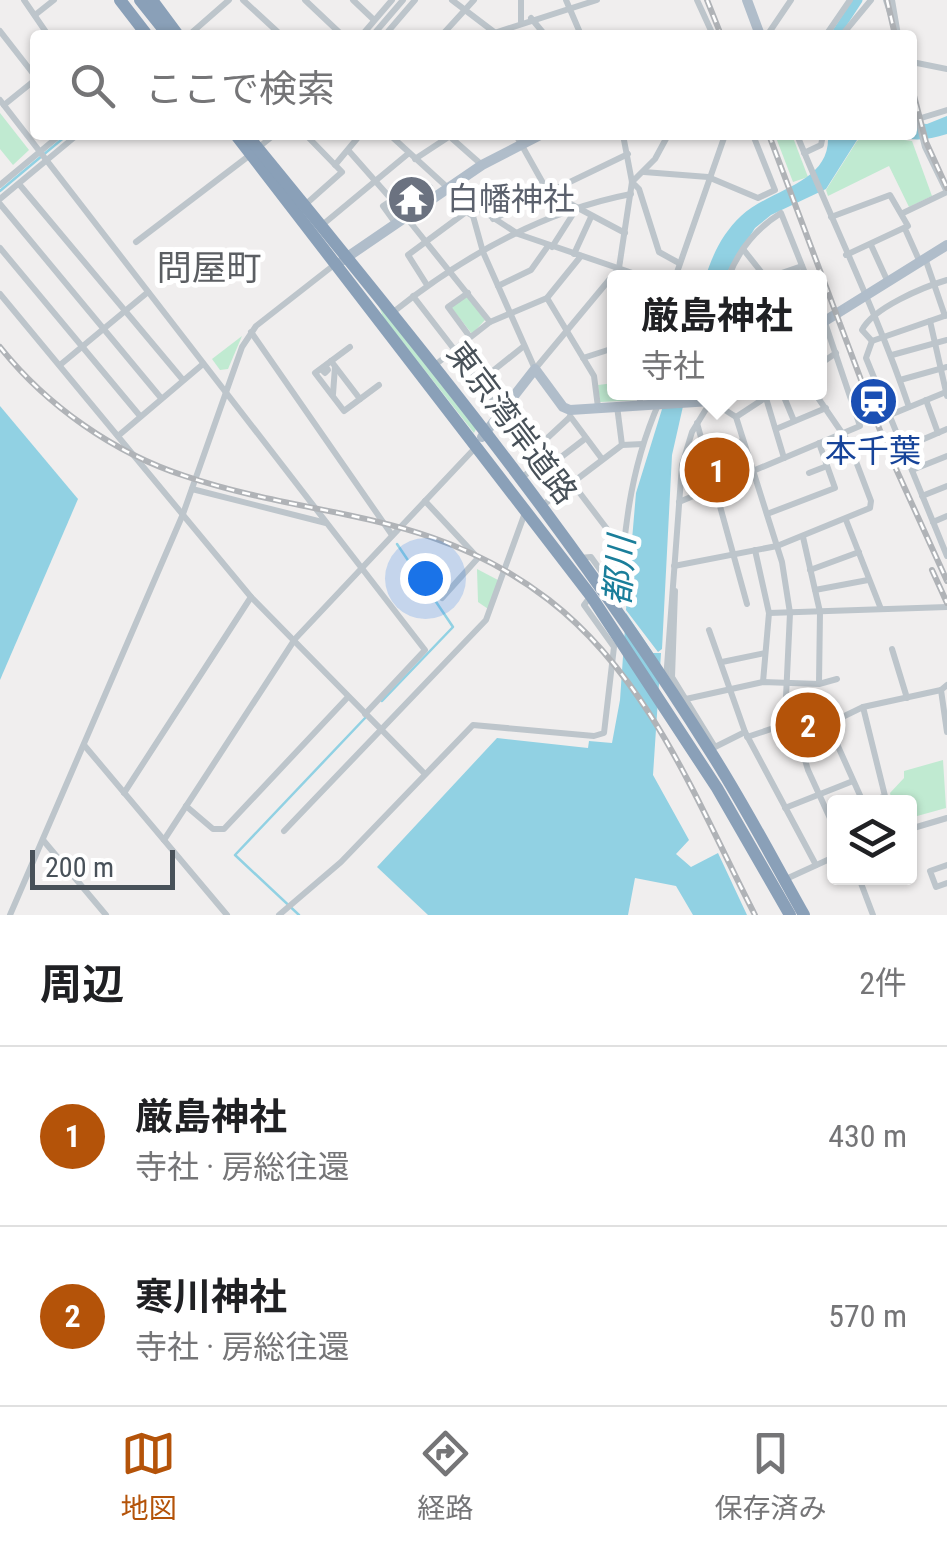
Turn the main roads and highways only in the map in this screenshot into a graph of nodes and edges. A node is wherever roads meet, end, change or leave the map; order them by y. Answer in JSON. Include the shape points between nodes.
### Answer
{"nodes":[{"id":1,"x":120,"y":0,"type":"edge"},
{"id":2,"x":132,"y":0,"type":"edge"},
{"id":3,"x":140,"y":0,"type":"edge"},
{"id":4,"x":152,"y":0,"type":"edge"},
{"id":5,"x":746,"y":0,"type":"edge"},
{"id":6,"x":143,"y":30,"type":"edge"},
{"id":7,"x":156,"y":30,"type":"edge"},
{"id":8,"x":164,"y":30,"type":"edge"},
{"id":9,"x":174,"y":30,"type":"edge"},
{"id":10,"x":761,"y":30,"type":"edge"},
{"id":11,"x":245,"y":140,"type":"edge"},
{"id":12,"x":247,"y":140,"type":"edge"},
{"id":13,"x":518,"y":140,"type":"edge"},
{"id":14,"x":947,"y":245,"type":"edge"},
{"id":15,"x":340,"y":262,"type":"junction"},
{"id":16,"x":827,"y":319,"type":"edge"},
{"id":17,"x":634,"y":400,"type":"edge"},
{"id":18,"x":486,"y":430,"type":"junction"},
{"id":19,"x":477,"y":446,"type":"junction"},
{"id":20,"x":663,"y":679,"type":"junction"},
{"id":21,"x":761,"y":862,"type":"junction"},
{"id":22,"x":778,"y":882,"type":"junction"},
{"id":23,"x":790,"y":915,"type":"edge"},
{"id":24,"x":804,"y":915,"type":"edge"}],
"edges":[{"from":1,"to":6,"type":"highway"},
{"from":2,"to":7,"type":"highway"},
{"from":3,"to":8,"type":"highway"},
{"from":4,"to":9,"type":"highway"},
{"from":5,"to":10,"type":"main road"},
{"from":11,"to":15,"type":"highway","name":"東京湾岸道路","via":[[267,178]]},
{"from":12,"to":15,"type":"highway","name":"東京湾岸道路","via":[[305,205]]},
{"from":13,"to":15,"type":"main road","via":[[400,213]]},
{"from":14,"to":16,"type":"main road"},
{"from":15,"to":18,"type":"highway","name":"東京湾岸道路"},
{"from":15,"to":19,"type":"highway","name":"東京湾岸道路"},
{"from":17,"to":18,"type":"main road","via":[[570,414],[535,370]]},
{"from":18,"to":19,"type":"main road"},
{"from":18,"to":20,"type":"highway","name":"東京湾岸道路"},
{"from":19,"to":21,"type":"highway","name":"東京湾岸道路","via":[[591,596]]},
{"from":20,"to":21,"type":"highway","via":[[667,698]]},
{"from":20,"to":22,"type":"highway","name":"東京湾岸道路","via":[[712,748]]},
{"from":21,"to":22,"type":"highway","name":"東京湾岸道路"},
{"from":22,"to":23,"type":"highway","name":"東京湾岸道路"},
{"from":22,"to":24,"type":"highway","name":"東京湾岸道路"}]}
